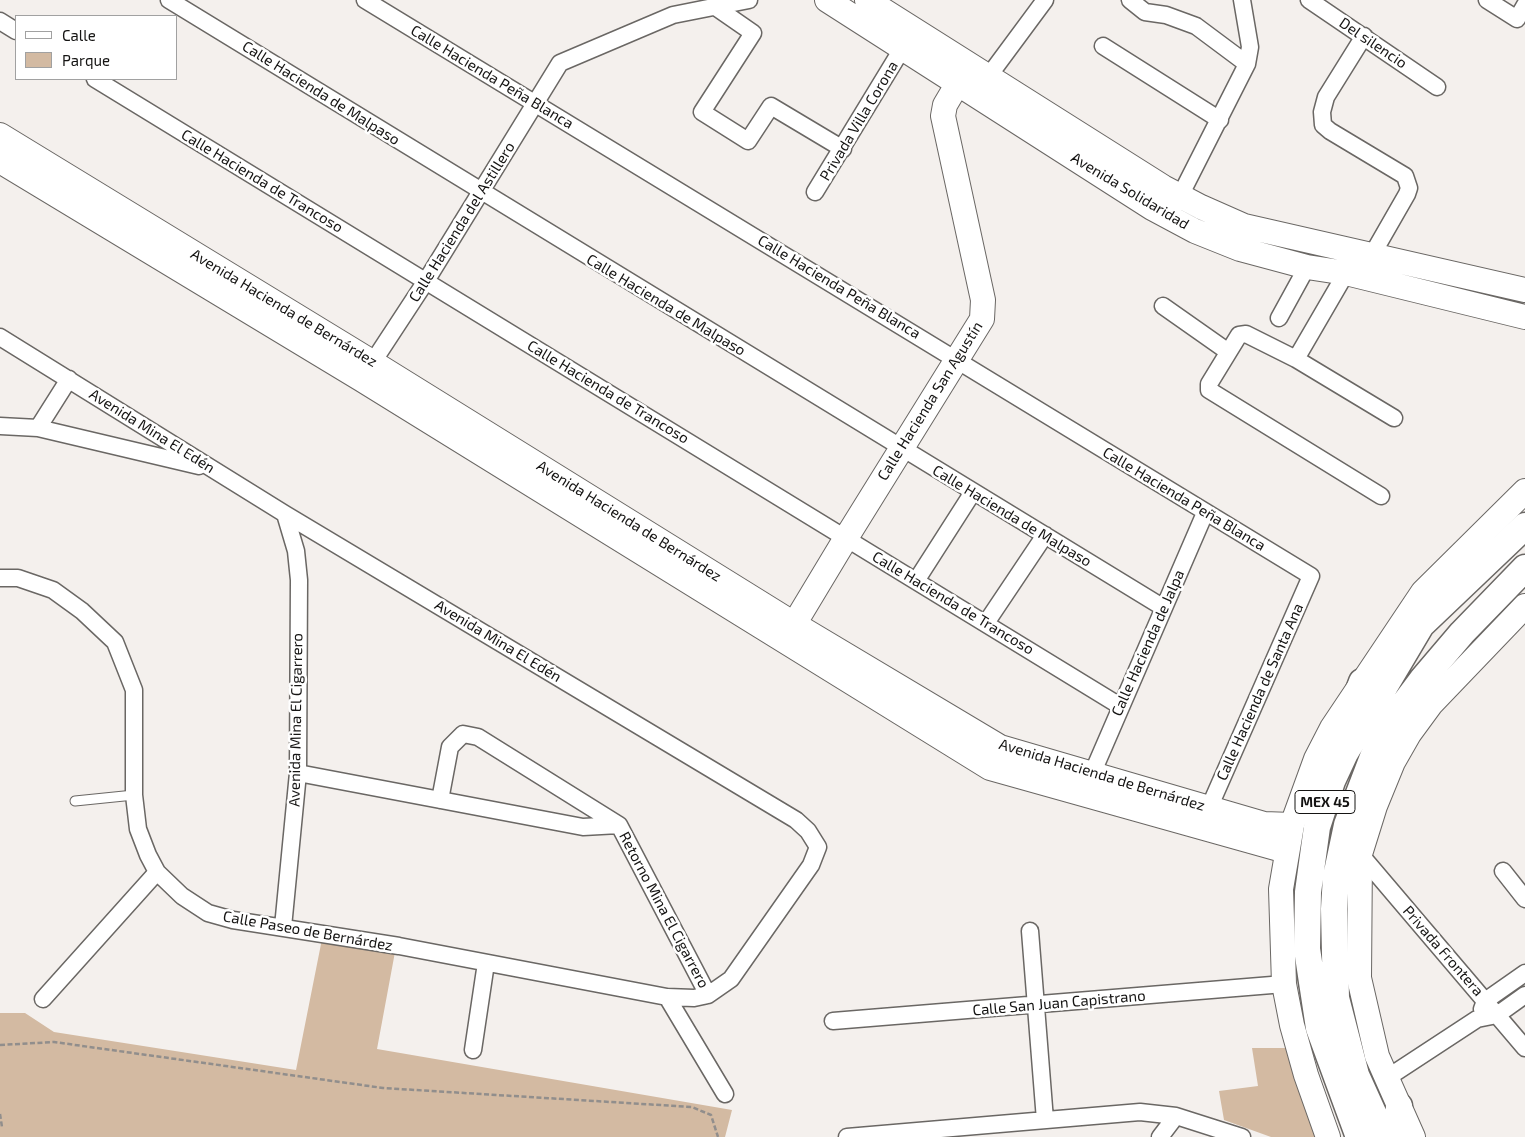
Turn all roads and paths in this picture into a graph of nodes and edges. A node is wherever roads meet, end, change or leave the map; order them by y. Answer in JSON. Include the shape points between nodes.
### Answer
{"nodes":[{"id":1,"x":169,"y":0,"type":"edge"},
{"id":2,"x":365,"y":0,"type":"edge"},
{"id":3,"x":749,"y":0,"type":"edge"},
{"id":4,"x":827,"y":0,"type":"edge"},
{"id":5,"x":868,"y":0,"type":"edge"},
{"id":6,"x":1045,"y":0,"type":"edge"},
{"id":7,"x":1130,"y":0,"type":"edge"},
{"id":8,"x":1309,"y":0,"type":"edge"},
{"id":9,"x":1486,"y":0,"type":"edge"},
{"id":10,"x":1239,"y":2,"type":"edge"},
{"id":11,"x":714,"y":6,"type":"junction"},
{"id":12,"x":1521,"y":12,"type":"edge"},
{"id":13,"x":0,"y":21,"type":"edge"},
{"id":14,"x":15,"y":30,"type":"edge"},
{"id":15,"x":1364,"y":36,"type":"junction"},
{"id":16,"x":1103,"y":46,"type":"dead end"},
{"id":17,"x":902,"y":49,"type":"junction"},
{"id":18,"x":1247,"y":64,"type":"junction"},
{"id":19,"x":988,"y":78,"type":"junction"},
{"id":20,"x":97,"y":80,"type":"edge"},
{"id":21,"x":958,"y":83,"type":"junction"},
{"id":22,"x":1437,"y":87,"type":"dead end"},
{"id":23,"x":535,"y":103,"type":"junction"},
{"id":24,"x":1220,"y":120,"type":"junction"},
{"id":25,"x":0,"y":135,"type":"edge"},
{"id":26,"x":843,"y":149,"type":"junction"},
{"id":27,"x":0,"y":161,"type":"edge"},
{"id":28,"x":481,"y":192,"type":"junction"},
{"id":29,"x":815,"y":192,"type":"dead end"},
{"id":30,"x":1174,"y":207,"type":"junction"},
{"id":31,"x":1356,"y":260,"type":"junction"},
{"id":32,"x":1306,"y":266,"type":"junction"},
{"id":33,"x":426,"y":281,"type":"junction"},
{"id":34,"x":1525,"y":290,"type":"edge"},
{"id":35,"x":1162,"y":306,"type":"dead end"},
{"id":36,"x":1525,"y":317,"type":"edge"},
{"id":37,"x":1280,"y":318,"type":"dead end"},
{"id":38,"x":0,"y":337,"type":"edge"},
{"id":39,"x":1228,"y":351,"type":"junction"},
{"id":40,"x":958,"y":359,"type":"junction"},
{"id":41,"x":1296,"y":359,"type":"junction"},
{"id":42,"x":367,"y":370,"type":"junction"},
{"id":43,"x":69,"y":379,"type":"junction"},
{"id":44,"x":1394,"y":418,"type":"dead end"},
{"id":45,"x":0,"y":426,"type":"edge"},
{"id":46,"x":38,"y":428,"type":"junction"},
{"id":47,"x":902,"y":448,"type":"junction"},
{"id":48,"x":214,"y":469,"type":"junction"},
{"id":49,"x":1525,"y":491,"type":"edge"},
{"id":50,"x":973,"y":492,"type":"junction"},
{"id":51,"x":1381,"y":496,"type":"dead end"},
{"id":52,"x":1205,"y":513,"type":"junction"},
{"id":53,"x":285,"y":514,"type":"junction"},
{"id":54,"x":1525,"y":526,"type":"edge"},
{"id":55,"x":1045,"y":535,"type":"junction"},
{"id":56,"x":846,"y":538,"type":"junction"},
{"id":57,"x":1525,"y":568,"type":"edge"},
{"id":58,"x":1311,"y":576,"type":"joint"},
{"id":59,"x":0,"y":578,"type":"edge"},
{"id":60,"x":916,"y":581,"type":"junction"},
{"id":61,"x":1525,"y":606,"type":"edge"},
{"id":62,"x":1164,"y":608,"type":"junction"},
{"id":63,"x":986,"y":623,"type":"junction"},
{"id":64,"x":789,"y":633,"type":"junction"},
{"id":65,"x":1362,"y":682,"type":"junction"},
{"id":66,"x":1120,"y":706,"type":"junction"},
{"id":67,"x":298,"y":773,"type":"junction"},
{"id":68,"x":1092,"y":774,"type":"junction"},
{"id":69,"x":1332,"y":781,"type":"junction"},
{"id":70,"x":134,"y":795,"type":"junction"},
{"id":71,"x":440,"y":800,"type":"junction"},
{"id":72,"x":75,"y":801,"type":"dead end"},
{"id":73,"x":1209,"y":808,"type":"junction"},
{"id":74,"x":619,"y":825,"type":"junction"},
{"id":75,"x":1292,"y":825,"type":"junction"},
{"id":76,"x":1286,"y":851,"type":"junction"},
{"id":77,"x":1360,"y":854,"type":"junction"},
{"id":78,"x":1503,"y":871,"type":"dead end"},
{"id":79,"x":157,"y":872,"type":"junction"},
{"id":80,"x":1525,"y":899,"type":"edge"},
{"id":81,"x":283,"y":927,"type":"junction"},
{"id":82,"x":1030,"y":931,"type":"dead end"},
{"id":83,"x":486,"y":963,"type":"junction"},
{"id":84,"x":1525,"y":973,"type":"edge"},
{"id":85,"x":1284,"y":984,"type":"junction"},
{"id":86,"x":1525,"y":994,"type":"edge"},
{"id":87,"x":701,"y":996,"type":"junction"},
{"id":88,"x":667,"y":997,"type":"junction"},
{"id":89,"x":42,"y":999,"type":"dead end"},
{"id":90,"x":1485,"y":1001,"type":"junction"},
{"id":91,"x":1036,"y":1006,"type":"junction"},
{"id":92,"x":1497,"y":1015,"type":"junction"},
{"id":93,"x":1477,"y":1019,"type":"junction"},
{"id":94,"x":834,"y":1021,"type":"dead end"},
{"id":95,"x":0,"y":1045,"type":"edge"},
{"id":96,"x":1525,"y":1048,"type":"edge"},
{"id":97,"x":473,"y":1050,"type":"dead end"},
{"id":98,"x":1387,"y":1078,"type":"junction"},
{"id":99,"x":724,"y":1094,"type":"dead end"},
{"id":100,"x":1399,"y":1106,"type":"junction"},
{"id":101,"x":0,"y":1114,"type":"edge"},
{"id":102,"x":1176,"y":1116,"type":"junction"},
{"id":103,"x":1045,"y":1120,"type":"junction"},
{"id":104,"x":2,"y":1127,"type":"dead end"},
{"id":105,"x":718,"y":1137,"type":"edge"},
{"id":106,"x":847,"y":1137,"type":"edge"},
{"id":107,"x":1160,"y":1137,"type":"edge"},
{"id":108,"x":1242,"y":1137,"type":"edge"},
{"id":109,"x":1328,"y":1137,"type":"edge"},
{"id":110,"x":1359,"y":1137,"type":"edge"},
{"id":111,"x":1384,"y":1137,"type":"edge"},
{"id":112,"x":1397,"y":1137,"type":"edge"},
{"id":113,"x":1413,"y":1137,"type":"edge"}],
"edges":[{"from":1,"to":28,"type":"street","name":"Calle Hacienda de Malpaso"},
{"from":2,"to":23,"type":"street","name":"Calle Hacienda Peña Blanca"},
{"from":3,"to":11,"type":"street"},
{"from":4,"to":17,"type":"street","name":"Avenida Solidaridad"},
{"from":5,"to":19,"type":"street","name":"Avenida Solidaridad"},
{"from":6,"to":19,"type":"street"},
{"from":7,"to":18,"type":"street","via":[[1145,12],[1166,15],[1196,26]]},
{"from":8,"to":15,"type":"street","name":"Del silencio"},
{"from":9,"to":12,"type":"street"},
{"from":10,"to":18,"type":"street","via":[[1250,47]]},
{"from":11,"to":23,"type":"street","name":"Calle Hacienda del Astillero","via":[[673,15],[560,63]]},
{"from":11,"to":26,"type":"street","via":[[753,33],[702,112],[748,141],[771,106]]},
{"from":13,"to":14,"type":"street"},
{"from":15,"to":22,"type":"street","name":"Del silencio"},
{"from":15,"to":31,"type":"street","via":[[1326,97],[1322,112],[1324,126],[1405,176],[1409,188]]},
{"from":16,"to":24,"type":"street"},
{"from":17,"to":21,"type":"street","name":"Avenida Solidaridad"},
{"from":17,"to":26,"type":"street","name":"Privada Villa Corona"},
{"from":18,"to":24,"type":"street"},
{"from":19,"to":30,"type":"street","name":"Avenida Solidaridad"},
{"from":20,"to":33,"type":"street","name":"Calle Hacienda de Trancoso"},
{"from":21,"to":30,"type":"street","name":"Avenida Solidaridad"},
{"from":21,"to":40,"type":"street","name":"Calle Hacienda San Agustín","via":[[945,105],[943,116],[983,300],[982,319]]},
{"from":23,"to":28,"type":"street","name":"Calle Hacienda del Astillero"},
{"from":23,"to":40,"type":"street","name":"Calle Hacienda Peña Blanca"},
{"from":24,"to":30,"type":"street"},
{"from":25,"to":42,"type":"street","name":"Avenida Hacienda de Bernárdez"},
{"from":26,"to":29,"type":"street","name":"Privada Villa Corona"},
{"from":27,"to":42,"type":"street","name":"Avenida Hacienda de Bernárdez"},
{"from":28,"to":33,"type":"street","name":"Calle Hacienda del Astillero"},
{"from":28,"to":47,"type":"street","name":"Calle Hacienda de Malpaso"},
{"from":30,"to":31,"type":"street","name":"Avenida Solidaridad"},
{"from":30,"to":32,"type":"street","name":"Avenida Solidaridad","via":[[1195,231],[1240,249]]},
{"from":31,"to":32,"type":"street","name":"Avenida Solidaridad"},
{"from":31,"to":34,"type":"street","name":"Avenida Solidaridad"},
{"from":31,"to":36,"type":"street","name":"Avenida Solidaridad"},
{"from":31,"to":41,"type":"street"},
{"from":32,"to":37,"type":"street"},
{"from":33,"to":42,"type":"street","name":"Calle Hacienda del Astillero"},
{"from":33,"to":56,"type":"street","name":"Calle Hacienda de Trancoso"},
{"from":35,"to":39,"type":"street"},
{"from":38,"to":43,"type":"street","name":"Avenida Mina El Edén"},
{"from":39,"to":41,"type":"street","via":[[1239,335],[1246,334]]},
{"from":39,"to":51,"type":"street","via":[[1209,384],[1209,390]]},
{"from":40,"to":47,"type":"street","name":"Calle Hacienda San Agustín"},
{"from":40,"to":52,"type":"street","name":"Calle Hacienda Peña Blanca"},
{"from":41,"to":44,"type":"street"},
{"from":42,"to":64,"type":"street","name":"Avenida Hacienda de Bernárdez"},
{"from":43,"to":46,"type":"street"},
{"from":43,"to":48,"type":"street","name":"Avenida Mina El Edén"},
{"from":45,"to":46,"type":"street"},
{"from":46,"to":48,"type":"street"},
{"from":47,"to":50,"type":"street","name":"Calle Hacienda de Malpaso"},
{"from":47,"to":56,"type":"street","name":"Calle Hacienda San Agustín"},
{"from":48,"to":53,"type":"street","name":"Avenida Mina El Edén"},
{"from":49,"to":65,"type":"street","via":[[1423,592]]},
{"from":50,"to":55,"type":"street","name":"Calle Hacienda de Malpaso"},
{"from":50,"to":60,"type":"street"},
{"from":52,"to":58,"type":"street","name":"Calle Hacienda Peña Blanca"},
{"from":52,"to":62,"type":"street","name":"Calle Hacienda de Jalpa"},
{"from":53,"to":67,"type":"street","name":"Avenida Mina El Cigarrero","via":[[296,551],[299,580]]},
{"from":53,"to":87,"type":"street","name":"Avenida Mina El Edén","via":[[796,820],[808,831],[818,847],[811,864],[731,979]]},
{"from":54,"to":69,"type":"main road","number":"MEX 45","via":[[1422,625],[1356,733]]},
{"from":55,"to":62,"type":"street","name":"Calle Hacienda de Malpaso"},
{"from":55,"to":63,"type":"street"},
{"from":56,"to":60,"type":"street","name":"Calle Hacienda de Trancoso"},
{"from":56,"to":64,"type":"street","name":"Calle Hacienda San Agustín"},
{"from":57,"to":111,"type":"main road","number":"MEX 45","via":[[1462,633],[1401,708],[1373,756],[1346,824],[1334,909],[1336,998],[1356,1075]]},
{"from":58,"to":73,"type":"street","name":"Calle Hacienda de Santa Ana"},
{"from":59,"to":70,"type":"street","name":"Calle Paseo de Bernárdez","via":[[18,578],[53,590],[89,616],[115,642],[134,690]]},
{"from":60,"to":63,"type":"street","name":"Calle Hacienda de Trancoso"},
{"from":61,"to":77,"type":"street","via":[[1431,704],[1409,734],[1389,771]]},
{"from":62,"to":66,"type":"street","name":"Calle Hacienda de Jalpa"},
{"from":63,"to":66,"type":"street","name":"Calle Hacienda de Trancoso"},
{"from":64,"to":68,"type":"street","name":"Avenida Hacienda de Bernárdez","via":[[1000,748]]},
{"from":64,"to":76,"type":"street","name":"Avenida Hacienda de Bernárdez","via":[[990,768]]},
{"from":65,"to":69,"type":"main road"},
{"from":65,"to":75,"type":"street","via":[[1316,759]]},
{"from":66,"to":68,"type":"street","name":"Calle Hacienda de Jalpa"},
{"from":67,"to":71,"type":"street","name":"Retorno Mina El Cigarrero"},
{"from":67,"to":81,"type":"street","name":"Avenida Mina El Cigarrero"},
{"from":68,"to":73,"type":"street","name":"Avenida Hacienda de Bernárdez"},
{"from":69,"to":110,"type":"main road","number":"MEX 45","via":[[1317,826],[1310,867],[1307,949],[1319,1028]]},
{"from":70,"to":72,"type":"lane"},
{"from":70,"to":79,"type":"street","name":"Calle Paseo de Bernárdez","via":[[138,829]]},
{"from":71,"to":74,"type":"street","name":"Retorno Mina El Cigarrero","via":[[583,827]]},
{"from":71,"to":74,"type":"street","name":"Retorno Mina El Cigarrero","via":[[450,747],[463,734],[478,737]]},
{"from":73,"to":75,"type":"street","name":"Avenida Hacienda de Bernárdez","via":[[1264,824]]},
{"from":74,"to":87,"type":"street","name":"Retorno Mina El Cigarrero"},
{"from":75,"to":76,"type":"street"},
{"from":76,"to":85,"type":"street","via":[[1281,889]]},
{"from":77,"to":90,"type":"street","name":"Privada Frontera"},
{"from":77,"to":98,"type":"street","via":[[1359,978],[1377,1056]]},
{"from":78,"to":80,"type":"street"},
{"from":79,"to":81,"type":"street","name":"Calle Paseo de Bernárdez","via":[[182,896],[208,913]]},
{"from":79,"to":89,"type":"street"},
{"from":81,"to":83,"type":"street","name":"Calle Paseo de Bernárdez"},
{"from":82,"to":91,"type":"street"},
{"from":83,"to":88,"type":"street","name":"Calle Paseo de Bernárdez"},
{"from":83,"to":97,"type":"street"},
{"from":84,"to":90,"type":"street"},
{"from":85,"to":91,"type":"street","name":"Calle San Juan Capistrano"},
{"from":85,"to":109,"type":"street","via":[[1292,1025]]},
{"from":86,"to":92,"type":"street"},
{"from":87,"to":88,"type":"street","name":"Calle Paseo de Bernárdez"},
{"from":88,"to":99,"type":"street"},
{"from":90,"to":92,"type":"street","name":"Privada Frontera"},
{"from":90,"to":93,"type":"street"},
{"from":91,"to":94,"type":"street","name":"Calle San Juan Capistrano"},
{"from":91,"to":103,"type":"street"},
{"from":92,"to":93,"type":"street"},
{"from":92,"to":96,"type":"street","name":"Privada Frontera"},
{"from":93,"to":98,"type":"street"},
{"from":95,"to":105,"type":"path","via":[[54,1042],[383,1088],[692,1107],[711,1115]]},
{"from":98,"to":100,"type":"street"},
{"from":100,"to":112,"type":"main road"},
{"from":100,"to":113,"type":"street"},
{"from":101,"to":104,"type":"path"},
{"from":102,"to":103,"type":"street","via":[[1140,1112]]},
{"from":102,"to":107,"type":"street"},
{"from":102,"to":108,"type":"street"},
{"from":103,"to":106,"type":"street"}]}
